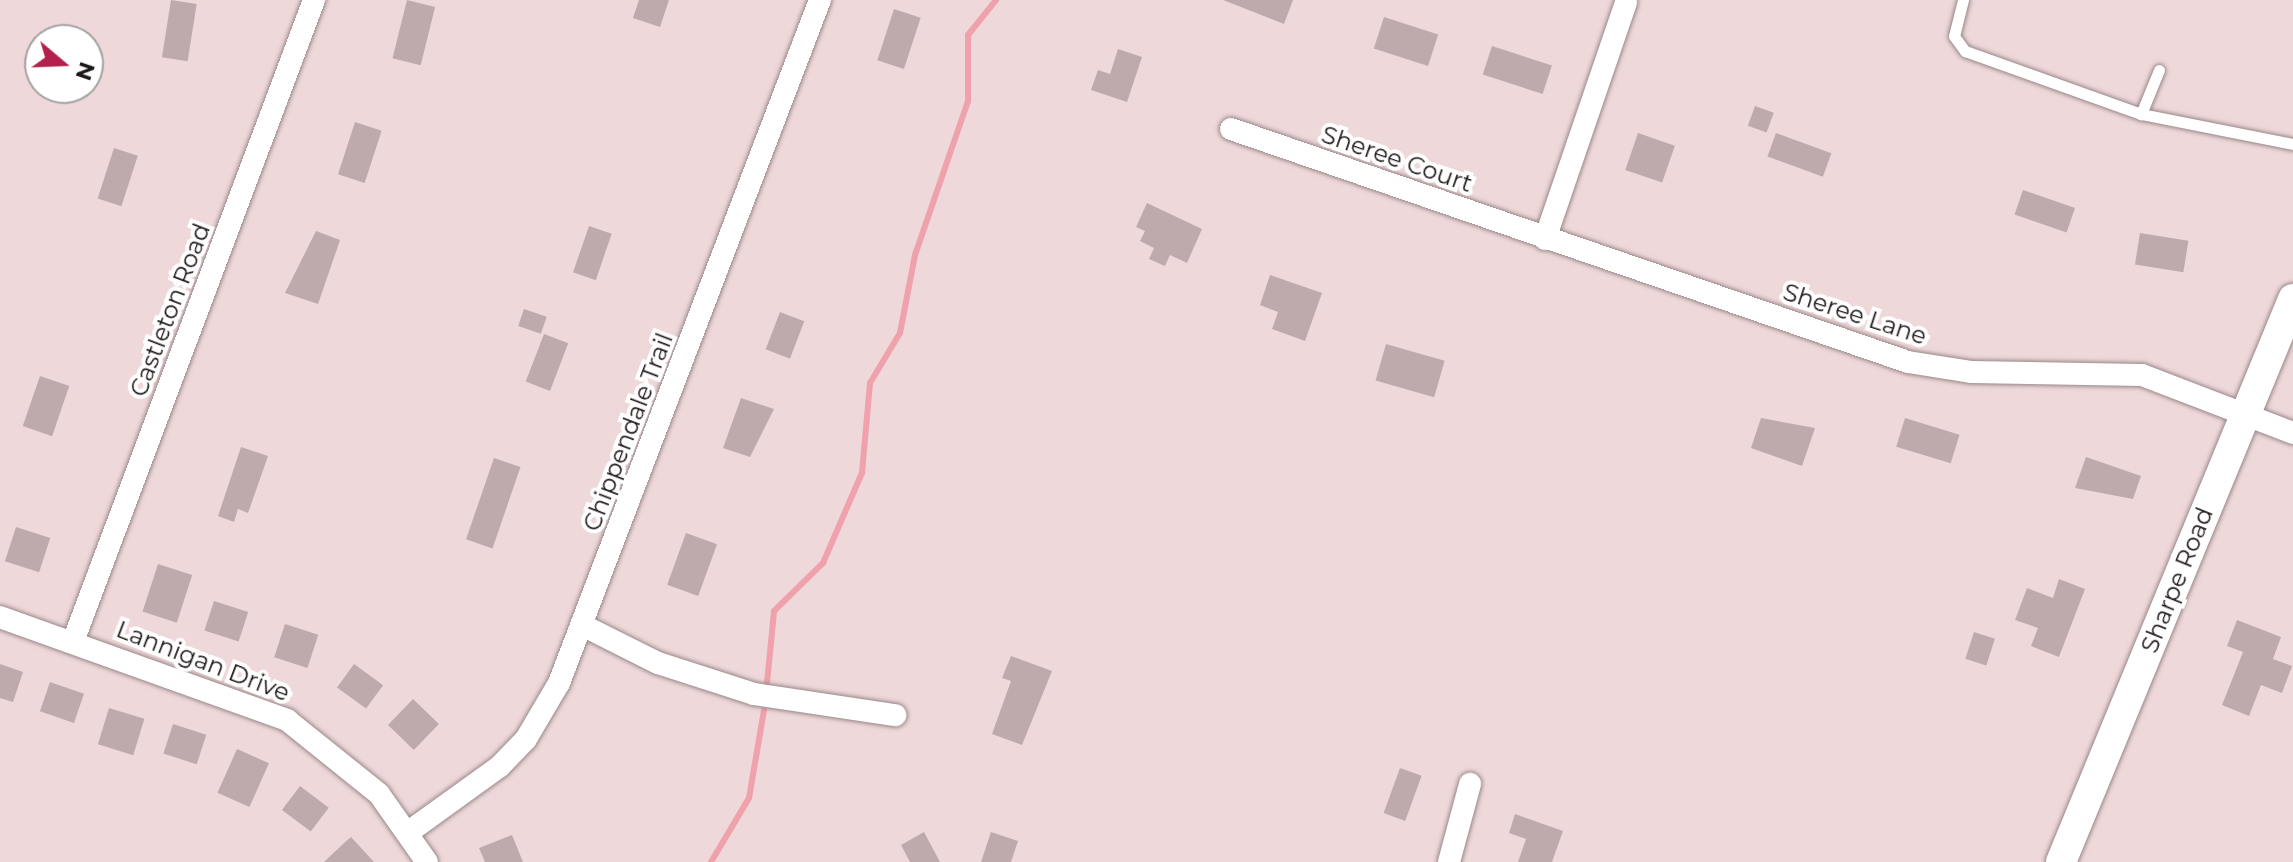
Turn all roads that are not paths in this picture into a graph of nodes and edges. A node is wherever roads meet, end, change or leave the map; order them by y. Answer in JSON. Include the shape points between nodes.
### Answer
{"nodes":[{"id":1,"x":314,"y":0,"type":"edge"},
{"id":2,"x":820,"y":0,"type":"edge"},
{"id":3,"x":1963,"y":0,"type":"edge"},
{"id":4,"x":1626,"y":2,"type":"dead end"},
{"id":5,"x":2159,"y":70,"type":"dead end"},
{"id":6,"x":2141,"y":114,"type":"junction"},
{"id":7,"x":1231,"y":129,"type":"dead end"},
{"id":8,"x":2293,"y":144,"type":"edge"},
{"id":9,"x":1545,"y":239,"type":"junction"},
{"id":10,"x":2293,"y":299,"type":"edge"},
{"id":11,"x":2246,"y":414,"type":"junction"},
{"id":12,"x":2293,"y":433,"type":"edge"},
{"id":13,"x":0,"y":617,"type":"edge"},
{"id":14,"x":582,"y":625,"type":"junction"},
{"id":15,"x":74,"y":639,"type":"junction"},
{"id":16,"x":895,"y":715,"type":"dead end"},
{"id":17,"x":1470,"y":784,"type":"dead end"},
{"id":18,"x":410,"y":831,"type":"junction"},
{"id":19,"x":427,"y":862,"type":"edge"},
{"id":20,"x":1449,"y":862,"type":"edge"},
{"id":21,"x":2061,"y":862,"type":"edge"}],
"edges":[{"from":1,"to":15,"type":"street","name":"Castleton Road"},
{"from":2,"to":14,"type":"street","name":"Chippendale Trail"},
{"from":3,"to":6,"type":"lane","via":[[1954,36],[1965,51]]},
{"from":4,"to":9,"type":"street"},
{"from":5,"to":6,"type":"lane"},
{"from":6,"to":8,"type":"lane"},
{"from":7,"to":9,"type":"street","name":"Sheree Court"},
{"from":9,"to":11,"type":"street","name":"Sheree Lane","via":[[1908,362],[1972,372],[2142,375]]},
{"from":10,"to":11,"type":"street","name":"Sharpe Road"},
{"from":11,"to":12,"type":"street","name":"Sheree Lane"},
{"from":11,"to":21,"type":"street","name":"Sharpe Road"},
{"from":13,"to":15,"type":"street","name":"Lannigan Drive"},
{"from":14,"to":16,"type":"street","via":[[658,663],[754,694]]},
{"from":14,"to":18,"type":"street","name":"Chippendale Trail","via":[[526,739]]},
{"from":15,"to":18,"type":"street","name":"Lannigan Drive","via":[[287,720],[339,757]]},
{"from":17,"to":20,"type":"street"},
{"from":18,"to":19,"type":"street","name":"Lannigan Drive"}]}
